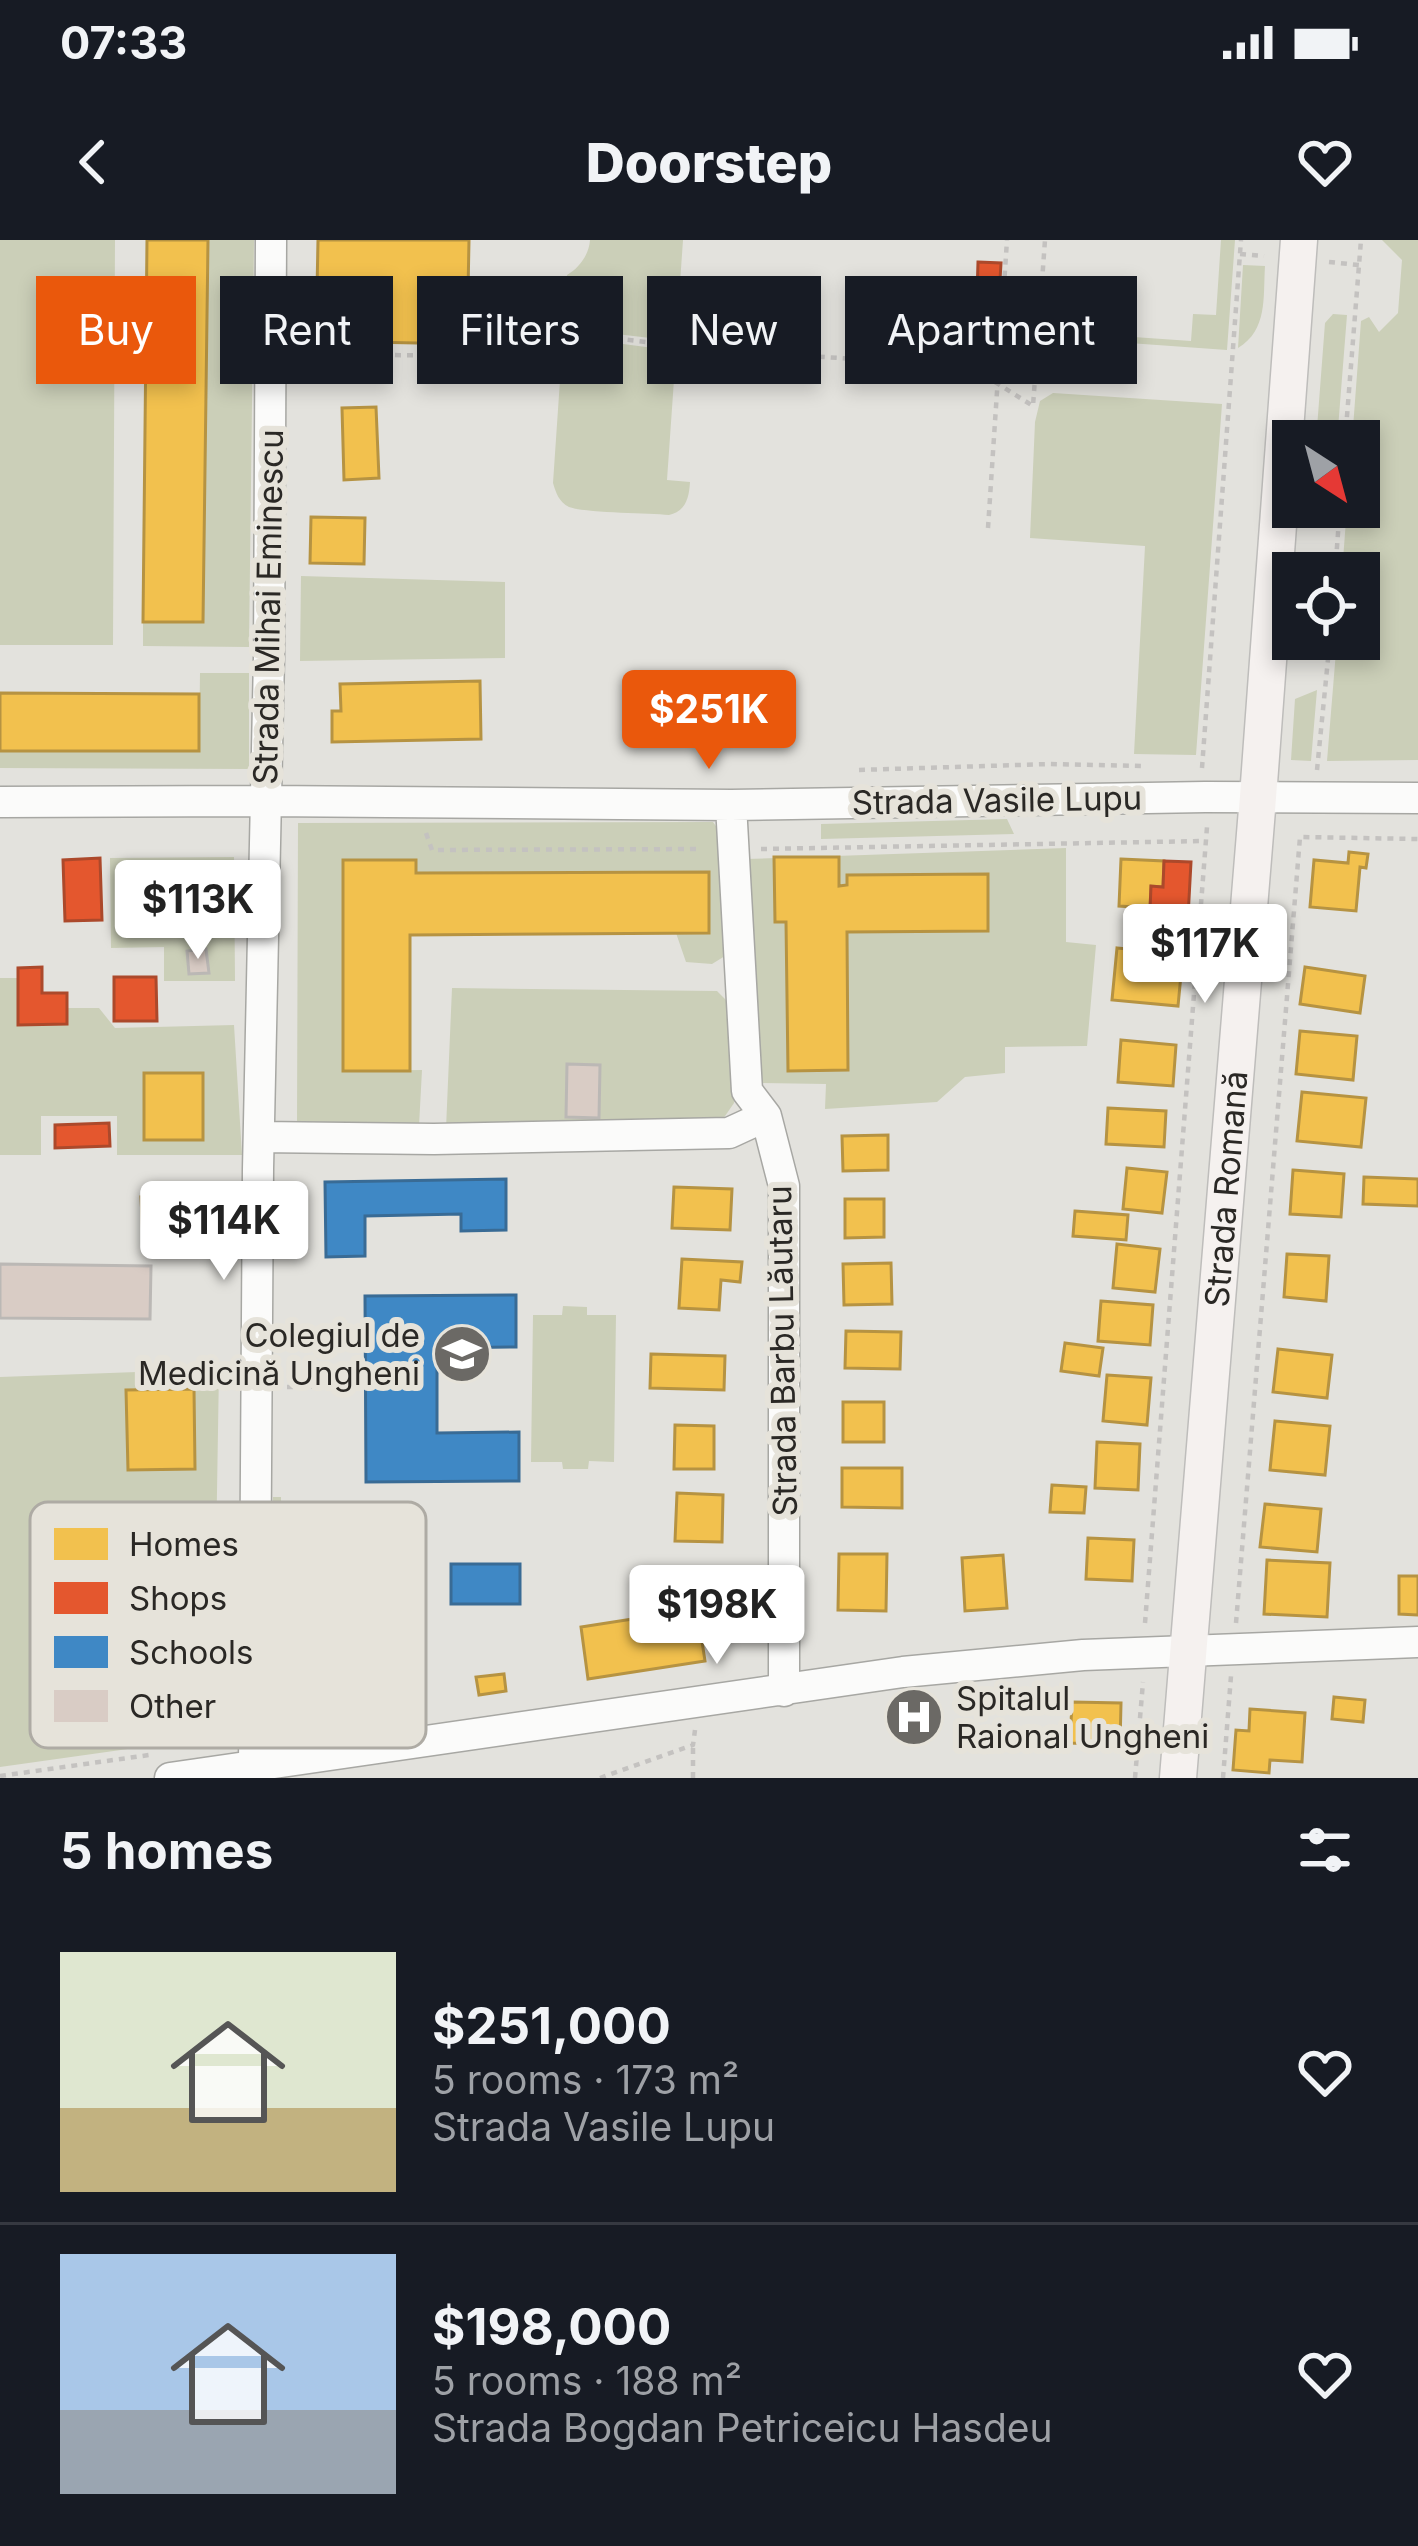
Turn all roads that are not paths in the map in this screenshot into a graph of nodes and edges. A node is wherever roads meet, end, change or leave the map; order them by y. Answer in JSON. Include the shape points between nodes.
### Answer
{"nodes":[{"id":1,"x":271,"y":240,"type":"edge"},
{"id":2,"x":1299,"y":240,"type":"edge"},
{"id":3,"x":1258,"y":797,"type":"junction"},
{"id":4,"x":1418,"y":798,"type":"edge"},
{"id":5,"x":266,"y":801,"type":"junction"},
{"id":6,"x":0,"y":802,"type":"edge"},
{"id":7,"x":730,"y":805,"type":"junction"},
{"id":8,"x":766,"y":1116,"type":"junction"},
{"id":9,"x":259,"y":1137,"type":"junction"},
{"id":10,"x":256,"y":1502,"type":"edge"},
{"id":11,"x":1418,"y":1642,"type":"edge"},
{"id":12,"x":1189,"y":1650,"type":"junction"},
{"id":13,"x":784,"y":1690,"type":"junction"},
{"id":14,"x":426,"y":1741,"type":"edge"},
{"id":15,"x":254,"y":1748,"type":"edge"},
{"id":16,"x":380,"y":1748,"type":"edge"},
{"id":17,"x":254,"y":1766,"type":"junction"},
{"id":18,"x":170,"y":1778,"type":"edge"},
{"id":19,"x":1178,"y":1778,"type":"edge"}],
"edges":[{"from":1,"to":5,"type":"street","name":"Strada Mihai Eminescu"},
{"from":2,"to":3,"type":"main road","name":"Strada Romană"},
{"from":3,"to":4,"type":"street","name":"Strada Vasile Lupu"},
{"from":3,"to":7,"type":"street","name":"Strada Vasile Lupu"},
{"from":3,"to":12,"type":"main road","name":"Strada Romană"},
{"from":5,"to":6,"type":"street","name":"Strada Vasile Lupu"},
{"from":5,"to":7,"type":"street","name":"Strada Vasile Lupu"},
{"from":5,"to":9,"type":"street","name":"Strada Mihai Eminescu"},
{"from":7,"to":8,"type":"street","name":"Strada Barbu Lăutaru","via":[[747,1091]]},
{"from":8,"to":9,"type":"street","via":[[729,1133]]},
{"from":8,"to":13,"type":"street","name":"Strada Barbu Lăutaru","via":[[784,1186]]},
{"from":9,"to":10,"type":"street","name":"Strada Mihai Eminescu"},
{"from":11,"to":12,"type":"street"},
{"from":12,"to":13,"type":"street","via":[[924,1670]]},
{"from":12,"to":19,"type":"main road","name":"Strada Romană"},
{"from":13,"to":14,"type":"street"},
{"from":15,"to":17,"type":"street","name":"Strada Mihai Eminescu"},
{"from":16,"to":17,"type":"street"},
{"from":17,"to":18,"type":"street"}]}
